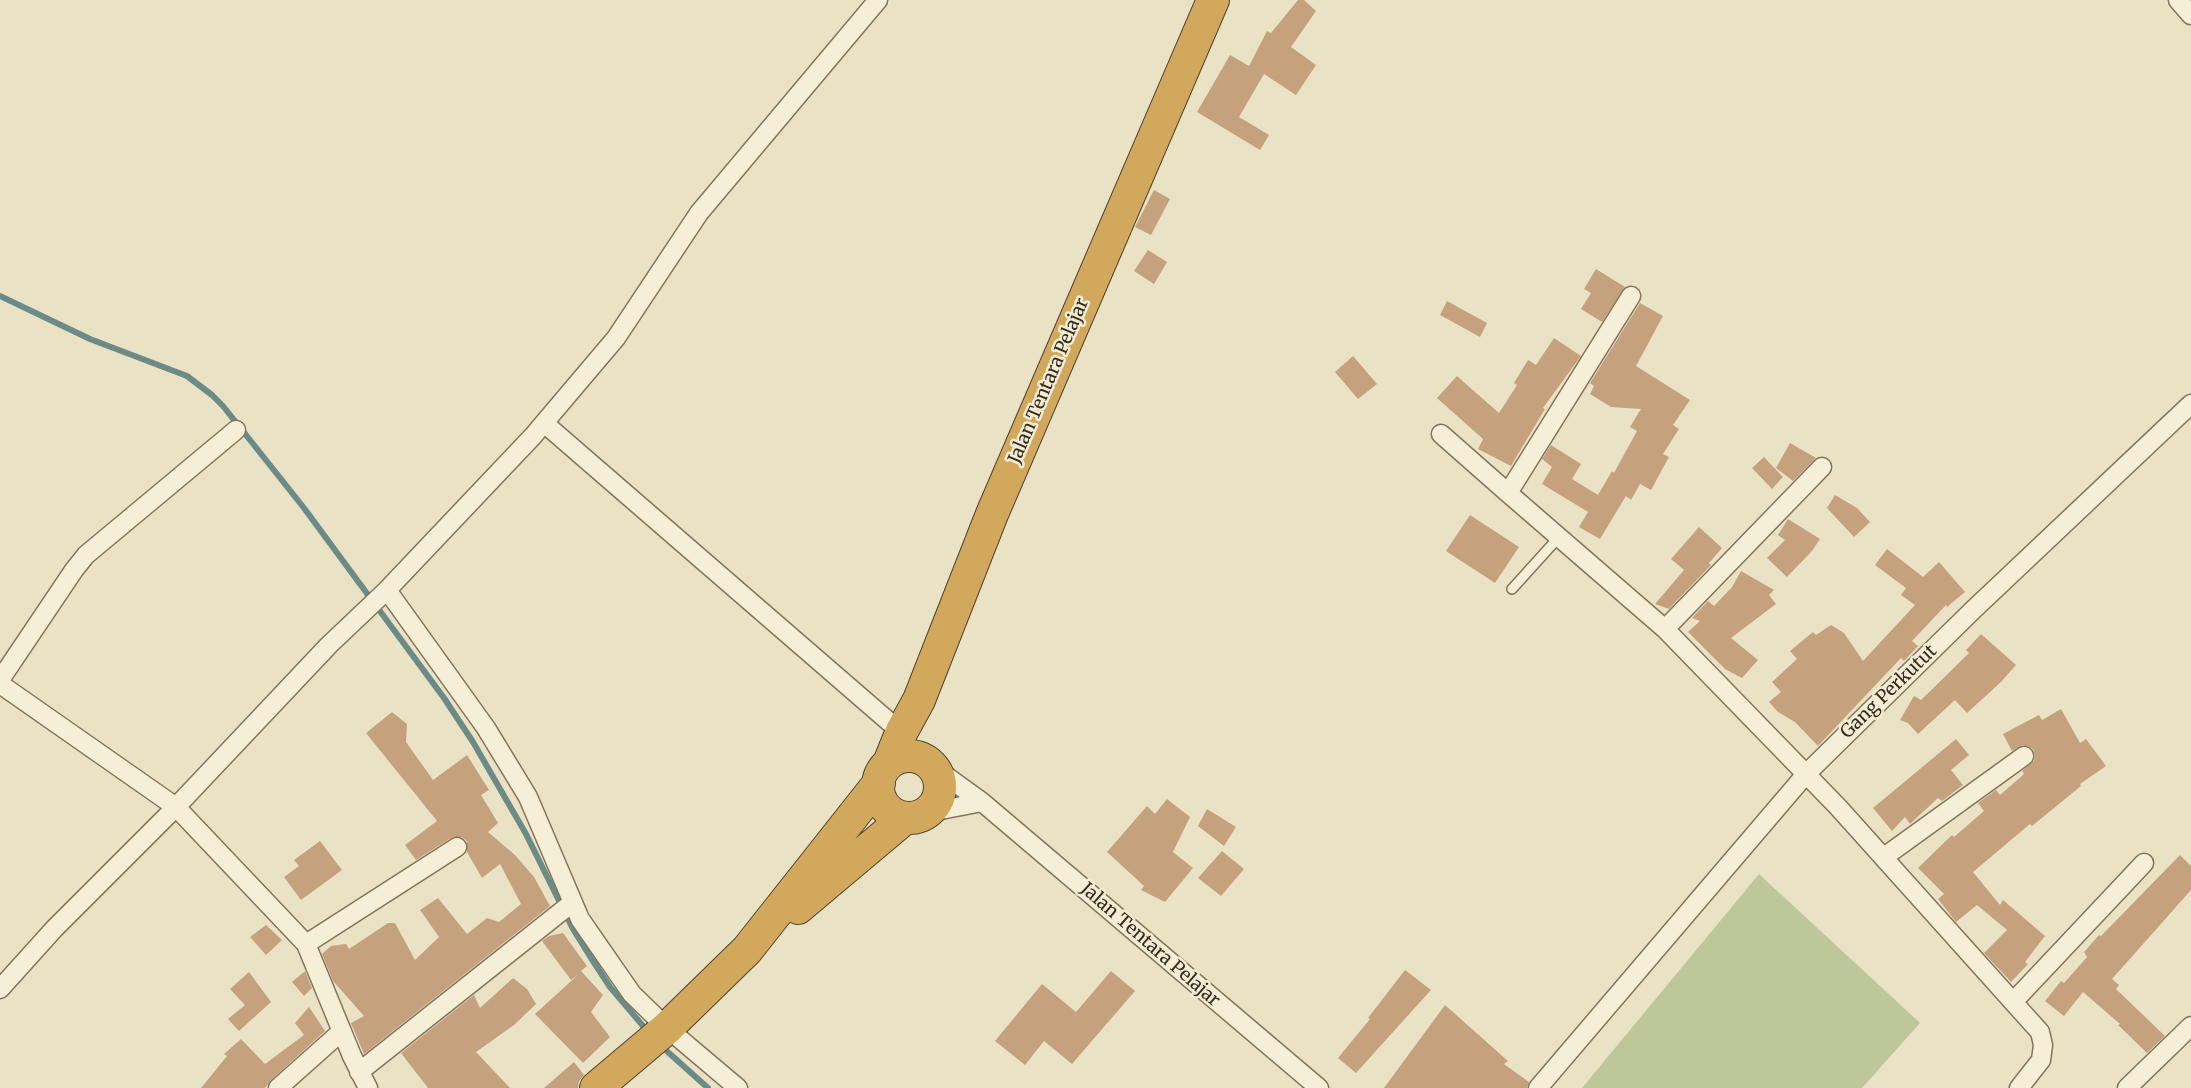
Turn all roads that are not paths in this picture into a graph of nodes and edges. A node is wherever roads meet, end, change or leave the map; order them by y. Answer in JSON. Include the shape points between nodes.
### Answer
{"nodes":[{"id":1,"x":878,"y":0,"type":"edge"},
{"id":2,"x":1213,"y":0,"type":"edge"},
{"id":3,"x":2178,"y":0,"type":"edge"},
{"id":4,"x":2191,"y":15,"type":"edge"},
{"id":5,"x":1631,"y":296,"type":"dead end"},
{"id":6,"x":2191,"y":404,"type":"edge"},
{"id":7,"x":544,"y":423,"type":"junction"},
{"id":8,"x":236,"y":430,"type":"dead end"},
{"id":9,"x":1441,"y":434,"type":"dead end"},
{"id":10,"x":1822,"y":467,"type":"dead end"},
{"id":11,"x":1508,"y":494,"type":"junction"},
{"id":12,"x":1560,"y":537,"type":"junction"},
{"id":13,"x":1512,"y":589,"type":"dead end"},
{"id":14,"x":382,"y":595,"type":"junction"},
{"id":15,"x":1665,"y":629,"type":"junction"},
{"id":16,"x":0,"y":682,"type":"edge"},
{"id":17,"x":919,"y":700,"type":"junction"},
{"id":18,"x":902,"y":733,"type":"junction"},
{"id":19,"x":2024,"y":756,"type":"dead end"},
{"id":20,"x":930,"y":764,"type":"junction"},
{"id":21,"x":884,"y":773,"type":"junction"},
{"id":22,"x":1806,"y":774,"type":"junction"},
{"id":23,"x":982,"y":802,"type":"junction"},
{"id":24,"x":176,"y":807,"type":"junction"},
{"id":25,"x":915,"y":815,"type":"junction"},
{"id":26,"x":458,"y":847,"type":"dead end"},
{"id":27,"x":1884,"y":857,"type":"junction"},
{"id":28,"x":2144,"y":863,"type":"dead end"},
{"id":29,"x":570,"y":905,"type":"junction"},
{"id":30,"x":306,"y":944,"type":"junction"},
{"id":31,"x":747,"y":950,"type":"junction"},
{"id":32,"x":0,"y":989,"type":"edge"},
{"id":33,"x":2013,"y":1002,"type":"junction"},
{"id":34,"x":2191,"y":1026,"type":"edge"},
{"id":35,"x":342,"y":1031,"type":"junction"},
{"id":36,"x":659,"y":1034,"type":"junction"},
{"id":37,"x":363,"y":1080,"type":"edge"},
{"id":38,"x":278,"y":1088,"type":"edge"},
{"id":39,"x":596,"y":1088,"type":"edge"},
{"id":40,"x":738,"y":1088,"type":"edge"},
{"id":41,"x":1319,"y":1088,"type":"edge"},
{"id":42,"x":1538,"y":1088,"type":"edge"},
{"id":43,"x":2019,"y":1088,"type":"edge"},
{"id":44,"x":2127,"y":1088,"type":"edge"}],
"edges":[{"from":1,"to":7,"type":"street","via":[[699,213],[616,338]]},
{"from":2,"to":17,"type":"highway","name":"Jalan Tentara Pelajar","via":[[997,502]]},
{"from":3,"to":4,"type":"street"},
{"from":5,"to":11,"type":"street"},
{"from":6,"to":22,"type":"street","name":"Gang Perkutut"},
{"from":7,"to":14,"type":"street"},
{"from":7,"to":18,"type":"street"},
{"from":8,"to":16,"type":"street","via":[[86,555]]},
{"from":9,"to":11,"type":"street"},
{"from":10,"to":15,"type":"street"},
{"from":11,"to":12,"type":"street"},
{"from":12,"to":13,"type":"lane"},
{"from":12,"to":15,"type":"street"},
{"from":14,"to":24,"type":"street","via":[[328,645]]},
{"from":14,"to":29,"type":"street","via":[[486,728],[528,797]]},
{"from":15,"to":22,"type":"street"},
{"from":16,"to":24,"type":"street"},
{"from":17,"to":18,"type":"highway","name":"Jalan Tentara Pelajar"},
{"from":17,"to":20,"type":"highway","via":[[919,731]]},
{"from":18,"to":21,"type":"highway","name":"Jalan Tentara Pelajar"},
{"from":19,"to":27,"type":"street"},
{"from":20,"to":21,"type":"highway","via":[[907,756],[897,758]]},
{"from":20,"to":23,"type":"street","name":"Jalan Tentara Pelajar"},
{"from":20,"to":25,"type":"highway","via":[[939,777],[938,798],[933,807]]},
{"from":21,"to":25,"type":"highway","via":[[879,793],[882,802],[888,810]]},
{"from":21,"to":31,"type":"highway","name":"Jalan Tentara Pelajar"},
{"from":22,"to":27,"type":"street"},
{"from":22,"to":42,"type":"street","name":"Gang Perkutut"},
{"from":23,"to":25,"type":"street"},
{"from":23,"to":41,"type":"street","name":"Jalan Tentara Pelajar"},
{"from":24,"to":30,"type":"street"},
{"from":24,"to":32,"type":"street"},
{"from":25,"to":31,"type":"highway"},
{"from":26,"to":30,"type":"street"},
{"from":27,"to":33,"type":"street"},
{"from":28,"to":33,"type":"street"},
{"from":29,"to":36,"type":"street"},
{"from":29,"to":37,"type":"street"},
{"from":30,"to":35,"type":"street"},
{"from":31,"to":36,"type":"highway","name":"Jalan Tentara Pelajar"},
{"from":33,"to":43,"type":"street","via":[[2040,1032],[2043,1046],[2042,1060]]},
{"from":34,"to":44,"type":"street"},
{"from":35,"to":37,"type":"street"},
{"from":35,"to":38,"type":"street"},
{"from":36,"to":39,"type":"highway","name":"Jalan Tentara Pelajar"},
{"from":36,"to":40,"type":"street"}]}
